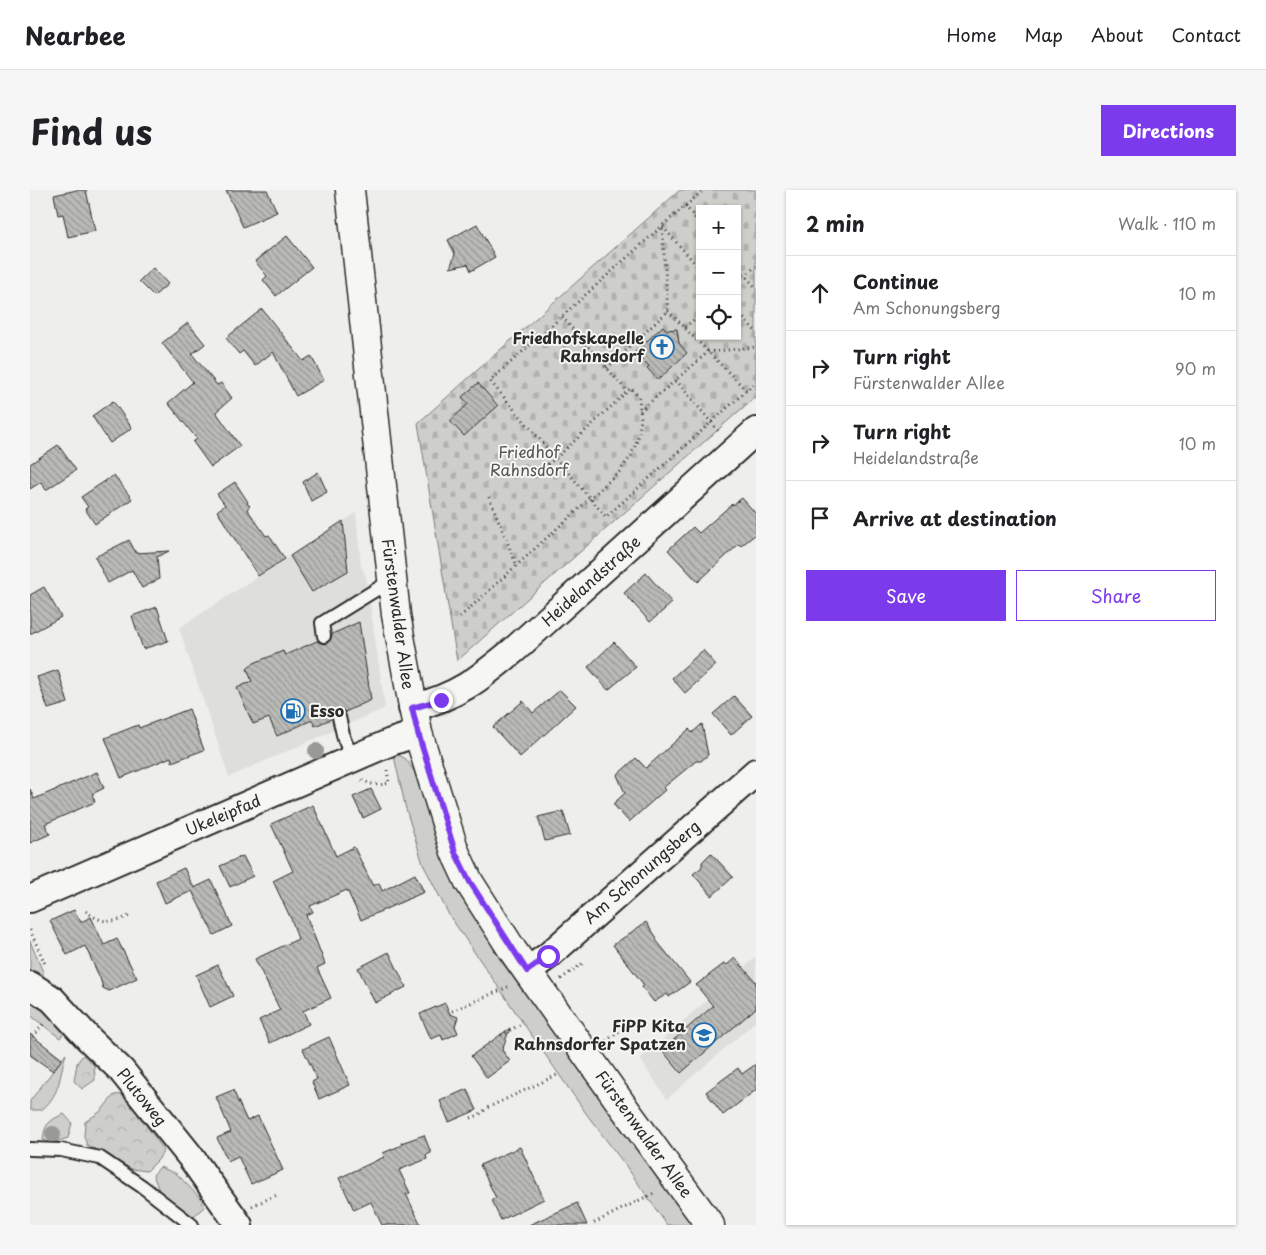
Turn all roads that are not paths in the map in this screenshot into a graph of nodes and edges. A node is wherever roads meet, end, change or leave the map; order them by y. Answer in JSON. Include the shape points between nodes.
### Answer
{"nodes":[{"id":1,"x":350,"y":190,"type":"edge"},
{"id":2,"x":756,"y":431,"type":"edge"},
{"id":3,"x":393,"y":585,"type":"junction"},
{"id":4,"x":324,"y":636,"type":"dead end"},
{"id":5,"x":340,"y":717,"type":"dead end"},
{"id":6,"x":415,"y":720,"type":"junction"},
{"id":7,"x":353,"y":758,"type":"junction"},
{"id":8,"x":756,"y":772,"type":"edge"},
{"id":9,"x":30,"y":899,"type":"edge"},
{"id":10,"x":518,"y":979,"type":"junction"},
{"id":11,"x":30,"y":984,"type":"edge"},
{"id":12,"x":30,"y":1149,"type":"edge"},
{"id":13,"x":242,"y":1217,"type":"edge"},
{"id":14,"x":192,"y":1225,"type":"edge"},
{"id":15,"x":710,"y":1225,"type":"edge"}],
"edges":[{"from":1,"to":3,"type":"main road","name":"Fürstenwalder Allee"},
{"from":2,"to":6,"type":"street","name":"Heidelandstraße","via":[[514,650],[479,679],[441,700]]},
{"from":3,"to":4,"type":"lane","via":[[382,586],[322,623]]},
{"from":3,"to":6,"type":"main road","name":"Fürstenwalder Allee"},
{"from":5,"to":7,"type":"lane","via":[[344,739]]},
{"from":6,"to":7,"type":"street","name":"Ukeleipfad","via":[[398,739]]},
{"from":6,"to":10,"type":"main road","name":"Fürstenwalder Allee","via":[[455,852]]},
{"from":7,"to":9,"type":"street","name":"Ukeleipfad"},
{"from":8,"to":10,"type":"street","name":"Am Schonungsberg"},
{"from":10,"to":15,"type":"main road","name":"Fürstenwalder Allee"},
{"from":11,"to":13,"type":"street","name":"Plutoweg","via":[[52,999],[127,1077]]},
{"from":12,"to":14,"type":"lane","via":[[61,1150],[100,1158],[143,1186]]}]}
